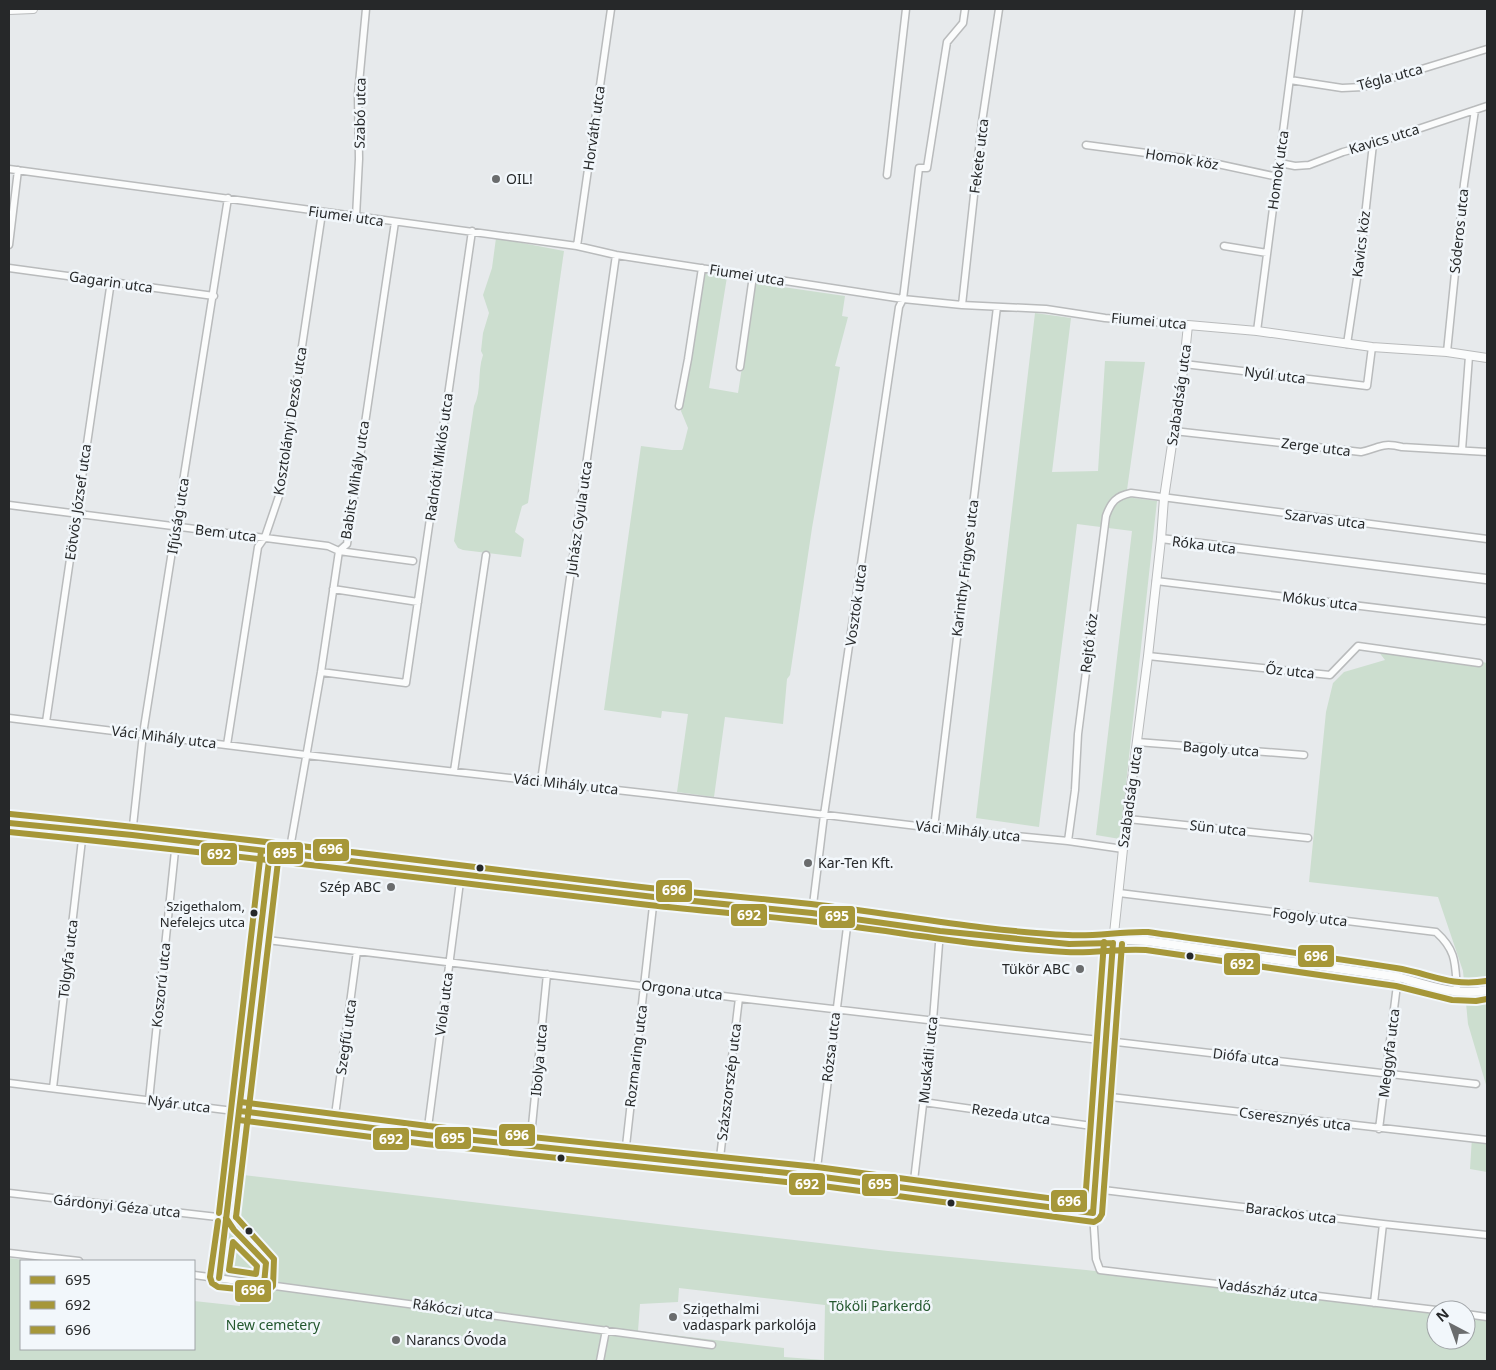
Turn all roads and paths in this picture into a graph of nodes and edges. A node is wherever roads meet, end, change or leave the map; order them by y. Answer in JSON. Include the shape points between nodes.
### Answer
{"nodes":[{"id":1,"x":33,"y":9,"type":"edge"},
{"id":2,"x":366,"y":9,"type":"edge"},
{"id":3,"x":611,"y":9,"type":"edge"},
{"id":4,"x":906,"y":9,"type":"edge"},
{"id":5,"x":966,"y":9,"type":"edge"},
{"id":6,"x":999,"y":9,"type":"edge"},
{"id":7,"x":1299,"y":9,"type":"edge"},
{"id":8,"x":9,"y":10,"type":"edge"},
{"id":9,"x":1487,"y":49,"type":"edge"},
{"id":10,"x":1290,"y":80,"type":"junction"},
{"id":11,"x":1487,"y":106,"type":"edge"},
{"id":12,"x":1475,"y":110,"type":"junction"},
{"id":13,"x":1373,"y":144,"type":"junction"},
{"id":14,"x":1086,"y":145,"type":"dead end"},
{"id":15,"x":1280,"y":163,"type":"junction"},
{"id":16,"x":9,"y":169,"type":"edge"},
{"id":17,"x":18,"y":170,"type":"junction"},
{"id":18,"x":886,"y":175,"type":"dead end"},
{"id":19,"x":1278,"y":177,"type":"junction"},
{"id":20,"x":228,"y":198,"type":"junction"},
{"id":21,"x":322,"y":212,"type":"junction"},
{"id":22,"x":356,"y":217,"type":"junction"},
{"id":23,"x":395,"y":222,"type":"junction"},
{"id":24,"x":472,"y":232,"type":"junction"},
{"id":25,"x":9,"y":245,"type":"edge"},
{"id":26,"x":577,"y":246,"type":"junction"},
{"id":27,"x":1224,"y":246,"type":"dead end"},
{"id":28,"x":1267,"y":252,"type":"junction"},
{"id":29,"x":616,"y":254,"type":"junction"},
{"id":30,"x":9,"y":268,"type":"edge"},
{"id":31,"x":702,"y":268,"type":"junction"},
{"id":32,"x":753,"y":276,"type":"junction"},
{"id":33,"x":111,"y":281,"type":"junction"},
{"id":34,"x":214,"y":296,"type":"junction"},
{"id":35,"x":903,"y":299,"type":"junction"},
{"id":36,"x":962,"y":305,"type":"junction"},
{"id":37,"x":997,"y":307,"type":"junction"},
{"id":38,"x":1188,"y":325,"type":"junction"},
{"id":39,"x":1257,"y":331,"type":"junction"},
{"id":40,"x":1347,"y":344,"type":"junction"},
{"id":41,"x":1372,"y":347,"type":"junction"},
{"id":42,"x":1447,"y":352,"type":"junction"},
{"id":43,"x":1469,"y":356,"type":"junction"},
{"id":44,"x":1487,"y":358,"type":"edge"},
{"id":45,"x":1184,"y":364,"type":"junction"},
{"id":46,"x":740,"y":367,"type":"dead end"},
{"id":47,"x":679,"y":406,"type":"dead end"},
{"id":48,"x":1174,"y":431,"type":"junction"},
{"id":49,"x":1462,"y":450,"type":"junction"},
{"id":50,"x":1487,"y":452,"type":"edge"},
{"id":51,"x":1164,"y":498,"type":"junction"},
{"id":52,"x":9,"y":505,"type":"edge"},
{"id":53,"x":76,"y":514,"type":"junction"},
{"id":54,"x":176,"y":526,"type":"junction"},
{"id":55,"x":265,"y":537,"type":"junction"},
{"id":56,"x":1161,"y":539,"type":"junction"},
{"id":57,"x":1487,"y":539,"type":"edge"},
{"id":58,"x":339,"y":551,"type":"junction"},
{"id":59,"x":486,"y":555,"type":"dead end"},
{"id":60,"x":413,"y":561,"type":"dead end"},
{"id":61,"x":1487,"y":580,"type":"edge"},
{"id":62,"x":1156,"y":581,"type":"junction"},
{"id":63,"x":333,"y":589,"type":"junction"},
{"id":64,"x":418,"y":602,"type":"junction"},
{"id":65,"x":1484,"y":621,"type":"dead end"},
{"id":66,"x":1148,"y":656,"type":"junction"},
{"id":67,"x":1479,"y":663,"type":"dead end"},
{"id":68,"x":321,"y":672,"type":"junction"},
{"id":69,"x":9,"y":718,"type":"edge"},
{"id":70,"x":46,"y":722,"type":"junction"},
{"id":71,"x":143,"y":734,"type":"junction"},
{"id":72,"x":1137,"y":742,"type":"junction"},
{"id":73,"x":227,"y":745,"type":"junction"},
{"id":74,"x":306,"y":755,"type":"junction"},
{"id":75,"x":1304,"y":755,"type":"dead end"},
{"id":76,"x":454,"y":771,"type":"junction"},
{"id":77,"x":541,"y":781,"type":"junction"},
{"id":78,"x":824,"y":815,"type":"junction"},
{"id":79,"x":1128,"y":819,"type":"junction"},
{"id":80,"x":9,"y":823,"type":"edge"},
{"id":81,"x":934,"y":828,"type":"junction"},
{"id":82,"x":83,"y":831,"type":"junction"},
{"id":83,"x":132,"y":835,"type":"junction"},
{"id":84,"x":1308,"y":838,"type":"dead end"},
{"id":85,"x":176,"y":841,"type":"junction"},
{"id":86,"x":1068,"y":841,"type":"junction"},
{"id":87,"x":1123,"y":849,"type":"junction"},
{"id":88,"x":270,"y":852,"type":"junction"},
{"id":89,"x":289,"y":854,"type":"junction"},
{"id":90,"x":461,"y":874,"type":"junction"},
{"id":91,"x":1119,"y":893,"type":"junction"},
{"id":92,"x":654,"y":898,"type":"junction"},
{"id":93,"x":812,"y":913,"type":"junction"},
{"id":94,"x":848,"y":918,"type":"junction"},
{"id":95,"x":940,"y":931,"type":"junction"},
{"id":96,"x":259,"y":939,"type":"junction"},
{"id":97,"x":1113,"y":943,"type":"junction"},
{"id":98,"x":357,"y":951,"type":"junction"},
{"id":99,"x":449,"y":962,"type":"junction"},
{"id":100,"x":547,"y":974,"type":"junction"},
{"id":101,"x":1398,"y":977,"type":"junction"},
{"id":102,"x":644,"y":985,"type":"junction"},
{"id":103,"x":1457,"y":990,"type":"junction"},
{"id":104,"x":1487,"y":990,"type":"edge"},
{"id":105,"x":739,"y":998,"type":"junction"},
{"id":106,"x":835,"y":1009,"type":"junction"},
{"id":107,"x":933,"y":1020,"type":"junction"},
{"id":108,"x":1105,"y":1041,"type":"junction"},
{"id":109,"x":1387,"y":1073,"type":"junction"},
{"id":110,"x":9,"y":1083,"type":"edge"},
{"id":111,"x":1476,"y":1084,"type":"dead end"},
{"id":112,"x":53,"y":1088,"type":"junction"},
{"id":113,"x":1102,"y":1096,"type":"junction"},
{"id":114,"x":149,"y":1100,"type":"junction"},
{"id":115,"x":923,"y":1102,"type":"junction"},
{"id":116,"x":240,"y":1112,"type":"junction"},
{"id":117,"x":334,"y":1123,"type":"junction"},
{"id":118,"x":1099,"y":1127,"type":"junction"},
{"id":119,"x":1379,"y":1129,"type":"junction"},
{"id":120,"x":427,"y":1135,"type":"junction"},
{"id":121,"x":1487,"y":1140,"type":"edge"},
{"id":122,"x":530,"y":1146,"type":"junction"},
{"id":123,"x":625,"y":1155,"type":"junction"},
{"id":124,"x":719,"y":1166,"type":"junction"},
{"id":125,"x":816,"y":1176,"type":"junction"},
{"id":126,"x":913,"y":1189,"type":"junction"},
{"id":127,"x":1095,"y":1189,"type":"junction"},
{"id":128,"x":9,"y":1193,"type":"edge"},
{"id":129,"x":1093,"y":1213,"type":"junction"},
{"id":130,"x":226,"y":1218,"type":"junction"},
{"id":131,"x":1383,"y":1224,"type":"junction"},
{"id":132,"x":1487,"y":1235,"type":"edge"},
{"id":133,"x":9,"y":1253,"type":"edge"},
{"id":134,"x":70,"y":1260,"type":"edge"},
{"id":135,"x":1100,"y":1270,"type":"joint"},
{"id":136,"x":195,"y":1275,"type":"edge"},
{"id":137,"x":219,"y":1278,"type":"junction"},
{"id":138,"x":1374,"y":1303,"type":"junction"},
{"id":139,"x":1426,"y":1309,"type":"edge"},
{"id":140,"x":606,"y":1330,"type":"junction"},
{"id":141,"x":712,"y":1345,"type":"dead end"},
{"id":142,"x":600,"y":1361,"type":"edge"}],
"edges":[{"from":1,"to":8,"type":"street"},
{"from":2,"to":22,"type":"street","name":"Szabó utca","via":[[358,94]]},
{"from":3,"to":26,"type":"street","name":"Horváth utca"},
{"from":4,"to":18,"type":"street"},
{"from":5,"to":35,"type":"street","name":"Vosztok utca","via":[[963,23],[947,42],[928,168],[919,168]]},
{"from":6,"to":36,"type":"street","name":"Fekete utca","via":[[982,122]]},
{"from":7,"to":10,"type":"street","name":"Homok utca"},
{"from":9,"to":10,"type":"street","name":"Tégla utca","via":[[1363,87],[1342,88]]},
{"from":10,"to":15,"type":"street","name":"Homok utca"},
{"from":11,"to":12,"type":"street","name":"Kavics utca"},
{"from":12,"to":13,"type":"street","name":"Kavics utca"},
{"from":12,"to":42,"type":"street","name":"Sóderos utca"},
{"from":13,"to":15,"type":"street","name":"Kavics utca","via":[[1309,165]]},
{"from":13,"to":40,"type":"street","name":"Kavics köz"},
{"from":14,"to":19,"type":"street","name":"Homok köz","via":[[1199,160]]},
{"from":15,"to":19,"type":"street","name":"Homok utca"},
{"from":16,"to":17,"type":"street","name":"Fiumei utca"},
{"from":17,"to":20,"type":"street","name":"Fiumei utca"},
{"from":17,"to":25,"type":"street"},
{"from":19,"to":28,"type":"street","name":"Homok utca"},
{"from":20,"to":21,"type":"street","name":"Fiumei utca"},
{"from":20,"to":34,"type":"street","name":"Ifjúság utca"},
{"from":21,"to":22,"type":"street","name":"Fiumei utca"},
{"from":21,"to":55,"type":"street","name":"Kosztolányi Dezső utca","via":[[280,494]]},
{"from":22,"to":23,"type":"street","name":"Fiumei utca"},
{"from":23,"to":24,"type":"street","name":"Fiumei utca"},
{"from":23,"to":58,"type":"street","name":"Babits Mihály utca","via":[[347,544]]},
{"from":24,"to":26,"type":"street","name":"Fiumei utca"},
{"from":24,"to":64,"type":"street","name":"Radnóti Miklós utca"},
{"from":26,"to":29,"type":"street","name":"Fiumei utca"},
{"from":27,"to":28,"type":"street"},
{"from":28,"to":39,"type":"street","name":"Homok utca"},
{"from":29,"to":31,"type":"street","name":"Fiumei utca"},
{"from":29,"to":77,"type":"street","name":"Juhász Gyula utca"},
{"from":30,"to":33,"type":"street","name":"Gagarin utca"},
{"from":31,"to":32,"type":"street","name":"Fiumei utca"},
{"from":31,"to":47,"type":"street"},
{"from":32,"to":35,"type":"street","name":"Fiumei utca"},
{"from":32,"to":46,"type":"street"},
{"from":33,"to":34,"type":"street","name":"Gagarin utca"},
{"from":33,"to":53,"type":"street","name":"Eötvös József utca"},
{"from":34,"to":54,"type":"street","name":"Ifjúság utca"},
{"from":35,"to":36,"type":"street","name":"Fiumei utca"},
{"from":35,"to":78,"type":"street","name":"Vosztok utca","via":[[899,307]]},
{"from":36,"to":37,"type":"street","name":"Fiumei utca"},
{"from":37,"to":38,"type":"street","name":"Fiumei utca","via":[[1046,309]]},
{"from":37,"to":81,"type":"street","name":"Karinthy Frigyes utca"},
{"from":38,"to":39,"type":"street","name":"Fiumei utca"},
{"from":38,"to":45,"type":"street","name":"Szabadság utca"},
{"from":39,"to":40,"type":"street","name":"Fiumei utca"},
{"from":40,"to":41,"type":"street","name":"Fiumei utca"},
{"from":41,"to":42,"type":"street","name":"Fiumei utca"},
{"from":41,"to":45,"type":"street","name":"Nyúl utca","via":[[1367,386]]},
{"from":42,"to":43,"type":"street","name":"Fiumei utca"},
{"from":43,"to":44,"type":"street","name":"Fiumei utca"},
{"from":43,"to":49,"type":"street"},
{"from":45,"to":48,"type":"street","name":"Szabadság utca"},
{"from":48,"to":49,"type":"street","name":"Zerge utca","via":[[1361,452],[1389,444]]},
{"from":48,"to":51,"type":"street","name":"Szabadság utca"},
{"from":49,"to":50,"type":"street","name":"Zerge utca"},
{"from":51,"to":56,"type":"street","name":"Szabadság utca"},
{"from":51,"to":57,"type":"street","name":"Szarvas utca"},
{"from":51,"to":86,"type":"street","name":"Rejtő köz","via":[[1131,493],[1121,495],[1111,503],[1106,516]]},
{"from":52,"to":53,"type":"street","name":"Bem utca"},
{"from":53,"to":54,"type":"street","name":"Bem utca"},
{"from":53,"to":70,"type":"street","name":"Eötvös József utca"},
{"from":54,"to":55,"type":"street","name":"Bem utca"},
{"from":54,"to":71,"type":"street","name":"Ifjúság utca"},
{"from":55,"to":58,"type":"street","name":"Bem utca","via":[[328,546]]},
{"from":55,"to":73,"type":"street","name":"Kosztolányi Dezső utca","via":[[258,547]]},
{"from":56,"to":61,"type":"street","name":"Róka utca"},
{"from":56,"to":62,"type":"street","name":"Szabadság utca"},
{"from":58,"to":60,"type":"street","name":"Bem utca"},
{"from":58,"to":63,"type":"street","name":"Babits Mihály utca"},
{"from":59,"to":76,"type":"street"},
{"from":62,"to":65,"type":"street","name":"Mókus utca"},
{"from":62,"to":66,"type":"street","name":"Szabadság utca"},
{"from":63,"to":64,"type":"street"},
{"from":63,"to":68,"type":"street","name":"Babits Mihály utca"},
{"from":64,"to":68,"type":"street","name":"Radnóti Miklós utca","via":[[406,683]]},
{"from":66,"to":67,"type":"street","name":"Őz utca","via":[[1330,675],[1358,646]]},
{"from":66,"to":72,"type":"street","name":"Szabadság utca"},
{"from":68,"to":74,"type":"street","name":"Babits Mihály utca"},
{"from":69,"to":70,"type":"street","name":"Váci Mihály utca"},
{"from":70,"to":71,"type":"street","name":"Váci Mihály utca"},
{"from":71,"to":73,"type":"street","name":"Váci Mihály utca"},
{"from":71,"to":83,"type":"street","name":"Ifjúság utca"},
{"from":72,"to":75,"type":"street","name":"Bagoly utca"},
{"from":72,"to":79,"type":"street","name":"Szabadság utca"},
{"from":73,"to":74,"type":"street","name":"Váci Mihály utca"},
{"from":74,"to":76,"type":"street","name":"Váci Mihály utca"},
{"from":74,"to":89,"type":"street","name":"Babits Mihály utca"},
{"from":76,"to":77,"type":"street","name":"Váci Mihály utca"},
{"from":77,"to":78,"type":"street","name":"Váci Mihály utca"},
{"from":78,"to":81,"type":"street","name":"Váci Mihály utca"},
{"from":78,"to":93,"type":"street","name":"Vosztok utca"},
{"from":79,"to":84,"type":"street","name":"Sün utca"},
{"from":79,"to":87,"type":"street","name":"Szabadság utca"},
{"from":80,"to":82,"type":"street"},
{"from":81,"to":86,"type":"street","name":"Váci Mihály utca"},
{"from":82,"to":83,"type":"street"},
{"from":82,"to":112,"type":"street","name":"Tölgyfa utca"},
{"from":83,"to":85,"type":"street"},
{"from":85,"to":88,"type":"street"},
{"from":85,"to":114,"type":"street","name":"Koszorú utca"},
{"from":86,"to":87,"type":"street","name":"Váci Mihály utca"},
{"from":87,"to":91,"type":"street","name":"Szabadság utca"},
{"from":88,"to":89,"type":"street"},
{"from":88,"to":96,"type":"street"},
{"from":89,"to":90,"type":"street"},
{"from":90,"to":92,"type":"street"},
{"from":90,"to":99,"type":"street","name":"Viola utca"},
{"from":91,"to":97,"type":"street","name":"Szabadság utca"},
{"from":91,"to":103,"type":"street","name":"Fogoly utca","via":[[1436,932],[1453,954]]},
{"from":92,"to":93,"type":"street"},
{"from":92,"to":102,"type":"street","name":"Rozmaring utca"},
{"from":93,"to":94,"type":"street"},
{"from":94,"to":95,"type":"street"},
{"from":94,"to":106,"type":"street","name":"Rózsa utca"},
{"from":95,"to":97,"type":"street","via":[[1069,944]]},
{"from":95,"to":107,"type":"street","name":"Muskátli utca"},
{"from":96,"to":98,"type":"street","name":"Orgona utca"},
{"from":96,"to":116,"type":"street"},
{"from":97,"to":101,"type":"street","via":[[1147,941]]},
{"from":97,"to":108,"type":"street","name":"Szabadság utca"},
{"from":98,"to":99,"type":"street","name":"Orgona utca"},
{"from":98,"to":117,"type":"street","name":"Szegfű utca"},
{"from":99,"to":100,"type":"street","name":"Orgona utca"},
{"from":99,"to":120,"type":"street","name":"Viola utca"},
{"from":100,"to":102,"type":"street","name":"Orgona utca"},
{"from":100,"to":122,"type":"street","name":"Ibolya utca"},
{"from":101,"to":103,"type":"street","via":[[1436,988]]},
{"from":101,"to":109,"type":"street","name":"Meggyfa utca"},
{"from":102,"to":105,"type":"street","name":"Orgona utca"},
{"from":102,"to":123,"type":"street","name":"Rozmaring utca"},
{"from":103,"to":104,"type":"street","via":[[1474,993]]},
{"from":105,"to":106,"type":"street","name":"Orgona utca"},
{"from":105,"to":124,"type":"street","name":"Százszorszép utca"},
{"from":106,"to":107,"type":"street","name":"Orgona utca"},
{"from":106,"to":125,"type":"street","name":"Rózsa utca"},
{"from":107,"to":108,"type":"street","name":"Orgona utca"},
{"from":107,"to":115,"type":"street","name":"Muskátli utca"},
{"from":108,"to":109,"type":"street","name":"Diófa utca"},
{"from":108,"to":113,"type":"street","name":"Szabadság utca"},
{"from":109,"to":111,"type":"street","name":"Diófa utca"},
{"from":109,"to":119,"type":"street","name":"Meggyfa utca"},
{"from":110,"to":112,"type":"street","name":"Nyár utca"},
{"from":112,"to":114,"type":"street","name":"Nyár utca"},
{"from":113,"to":118,"type":"street","name":"Szabadság utca"},
{"from":113,"to":119,"type":"street","name":"Cseresznyés utca"},
{"from":114,"to":116,"type":"street","name":"Nyár utca"},
{"from":115,"to":118,"type":"street","name":"Rezeda utca"},
{"from":115,"to":126,"type":"street","name":"Muskátli utca"},
{"from":116,"to":117,"type":"street","name":"Nyár utca"},
{"from":116,"to":130,"type":"street"},
{"from":117,"to":120,"type":"street","name":"Nyár utca"},
{"from":118,"to":127,"type":"street","name":"Szabadság utca"},
{"from":119,"to":121,"type":"street","name":"Cseresznyés utca"},
{"from":120,"to":122,"type":"street","name":"Nyár utca"},
{"from":122,"to":123,"type":"street","name":"Nyár utca"},
{"from":123,"to":124,"type":"street","name":"Nyár utca"},
{"from":124,"to":125,"type":"street","name":"Nyár utca"},
{"from":125,"to":126,"type":"street","name":"Nyár utca"},
{"from":126,"to":129,"type":"street","name":"Nyár utca"},
{"from":127,"to":129,"type":"street","name":"Szabadság utca"},
{"from":127,"to":131,"type":"street","name":"Barackos utca"},
{"from":128,"to":130,"type":"street","name":"Gárdonyi Géza utca"},
{"from":129,"to":135,"type":"street","name":"Szabadság utca","via":[[1096,1260]]},
{"from":130,"to":137,"type":"street"},
{"from":131,"to":132,"type":"street","name":"Barackos utca"},
{"from":131,"to":138,"type":"street"},
{"from":133,"to":134,"type":"street"},
{"from":135,"to":138,"type":"street","name":"Vadászház utca"},
{"from":136,"to":137,"type":"street","name":"Rákóczi utca"},
{"from":137,"to":140,"type":"street","name":"Rákóczi utca"},
{"from":138,"to":139,"type":"street","name":"Vadászház utca"},
{"from":140,"to":141,"type":"street","name":"Rákóczi utca"},
{"from":140,"to":142,"type":"street"}]}
